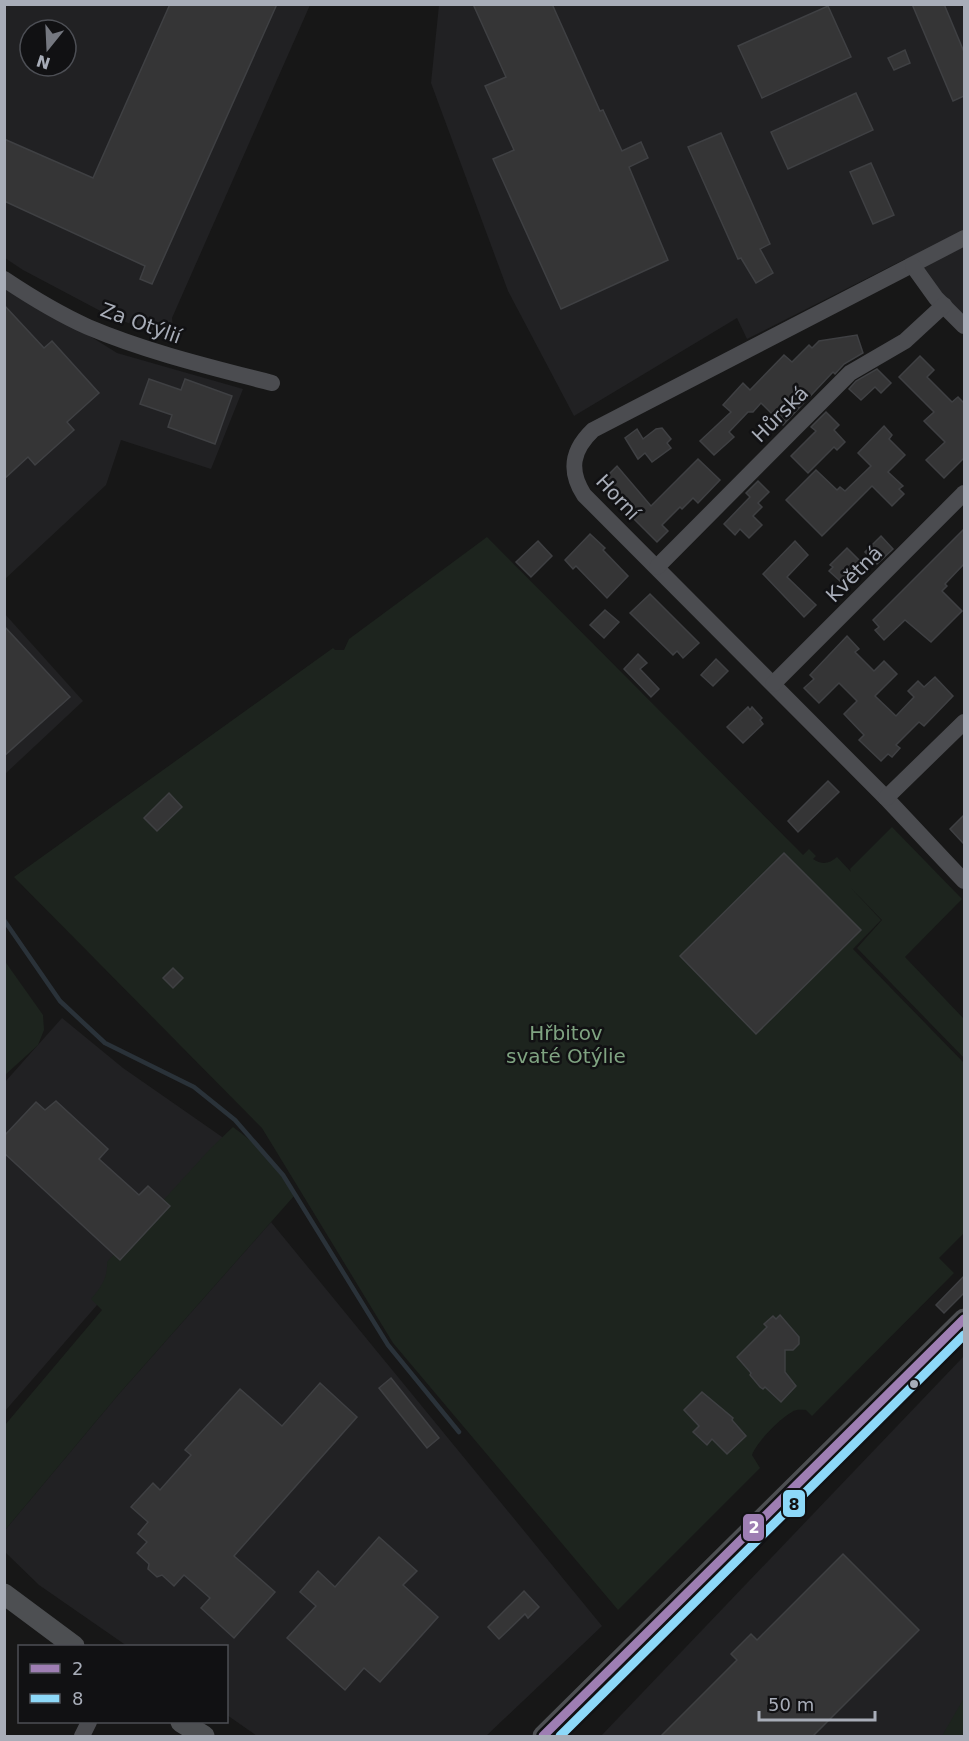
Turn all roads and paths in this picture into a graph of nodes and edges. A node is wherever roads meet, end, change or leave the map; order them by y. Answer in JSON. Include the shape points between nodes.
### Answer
{"nodes":[{"id":1,"x":964,"y":238,"type":"edge"},
{"id":2,"x":913,"y":266,"type":"junction"},
{"id":3,"x":4,"y":279,"type":"edge"},
{"id":4,"x":944,"y":305,"type":"junction"},
{"id":5,"x":964,"y":326,"type":"edge"},
{"id":6,"x":272,"y":383,"type":"dead end"},
{"id":7,"x":964,"y":493,"type":"edge"},
{"id":8,"x":657,"y":567,"type":"junction"},
{"id":9,"x":773,"y":684,"type":"junction"},
{"id":10,"x":964,"y":722,"type":"edge"},
{"id":11,"x":886,"y":798,"type":"junction"},
{"id":12,"x":964,"y":881,"type":"edge"},
{"id":13,"x":964,"y":1319,"type":"edge"},
{"id":14,"x":4,"y":1594,"type":"edge"},
{"id":15,"x":71,"y":1645,"type":"edge"},
{"id":16,"x":88,"y":1723,"type":"edge"},
{"id":17,"x":183,"y":1723,"type":"edge"},
{"id":18,"x":82,"y":1737,"type":"edge"},
{"id":19,"x":204,"y":1737,"type":"edge"},
{"id":20,"x":543,"y":1737,"type":"edge"}],
"edges":[{"from":1,"to":2,"type":"street","name":"Horní"},
{"from":2,"to":4,"type":"street"},
{"from":2,"to":8,"type":"street","name":"Horní","via":[[593,430],[582,440],[574,462],[576,483]]},
{"from":3,"to":6,"type":"street","name":"Za Otýlií","via":[[88,327],[177,359]]},
{"from":4,"to":5,"type":"street"},
{"from":4,"to":8,"type":"street","name":"Hůrská","via":[[905,341],[850,373]]},
{"from":7,"to":9,"type":"street","name":"Květná"},
{"from":8,"to":9,"type":"street","name":"Horní"},
{"from":9,"to":11,"type":"street","name":"Horní"},
{"from":10,"to":11,"type":"street"},
{"from":11,"to":12,"type":"street","name":"Horní"},
{"from":13,"to":20,"type":"main road"},
{"from":14,"to":15,"type":"main road"},
{"from":16,"to":18,"type":"street"},
{"from":17,"to":19,"type":"main road"}]}
